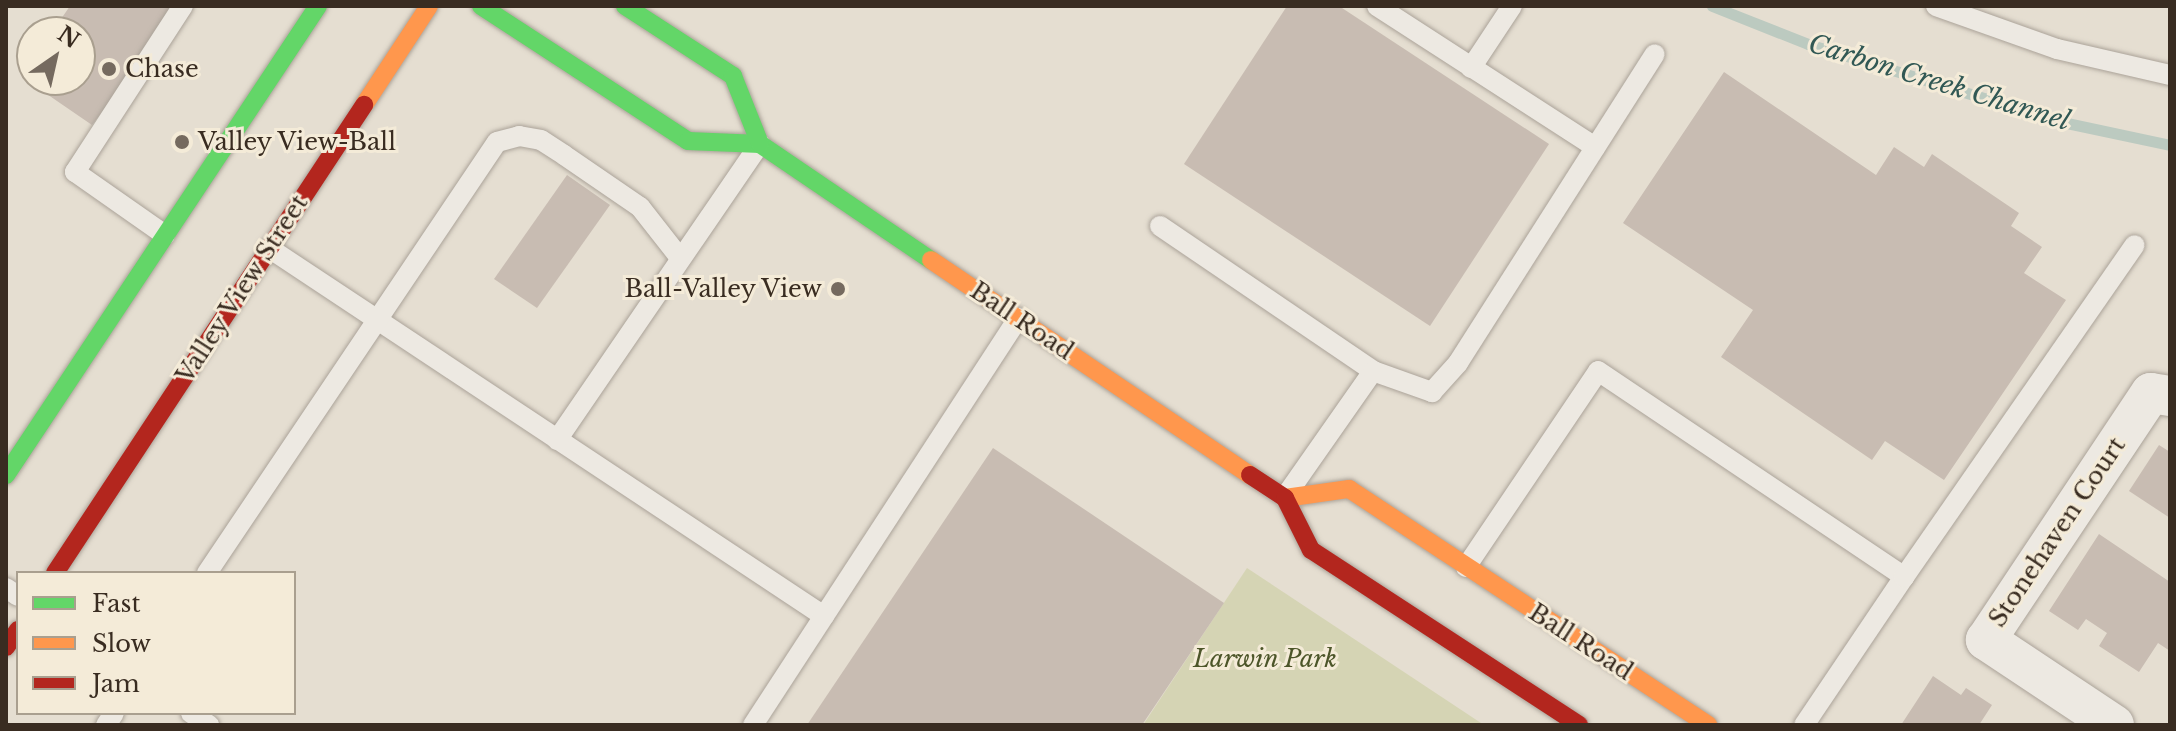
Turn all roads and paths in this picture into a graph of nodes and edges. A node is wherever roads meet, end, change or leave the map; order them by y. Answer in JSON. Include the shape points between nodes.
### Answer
{"nodes":[{"id":1,"x":183,"y":6,"type":"edge"},
{"id":2,"x":318,"y":6,"type":"edge"},
{"id":3,"x":429,"y":6,"type":"edge"},
{"id":4,"x":481,"y":6,"type":"edge"},
{"id":5,"x":625,"y":6,"type":"edge"},
{"id":6,"x":1377,"y":6,"type":"edge"},
{"id":7,"x":1512,"y":6,"type":"edge"},
{"id":8,"x":1936,"y":6,"type":"edge"},
{"id":9,"x":1655,"y":54,"type":"dead end"},
{"id":10,"x":1471,"y":68,"type":"junction"},
{"id":11,"x":2170,"y":75,"type":"edge"},
{"id":12,"x":760,"y":144,"type":"junction"},
{"id":13,"x":1595,"y":147,"type":"junction"},
{"id":14,"x":1160,"y":226,"type":"dead end"},
{"id":15,"x":165,"y":235,"type":"junction"},
{"id":16,"x":2135,"y":245,"type":"dead end"},
{"id":17,"x":269,"y":248,"type":"junction"},
{"id":18,"x":680,"y":258,"type":"junction"},
{"id":19,"x":1018,"y":318,"type":"junction"},
{"id":20,"x":374,"y":321,"type":"junction"},
{"id":21,"x":1373,"y":371,"type":"junction"},
{"id":22,"x":2170,"y":396,"type":"edge"},
{"id":23,"x":557,"y":440,"type":"junction"},
{"id":24,"x":6,"y":475,"type":"edge"},
{"id":25,"x":1285,"y":498,"type":"junction"},
{"id":26,"x":1466,"y":567,"type":"junction"},
{"id":27,"x":56,"y":571,"type":"edge"},
{"id":28,"x":208,"y":571,"type":"edge"},
{"id":29,"x":1904,"y":577,"type":"junction"},
{"id":30,"x":824,"y":616,"type":"junction"},
{"id":31,"x":753,"y":725,"type":"edge"},
{"id":32,"x":1579,"y":725,"type":"edge"},
{"id":33,"x":1708,"y":725,"type":"edge"},
{"id":34,"x":1804,"y":725,"type":"edge"},
{"id":35,"x":2114,"y":725,"type":"edge"}],
"edges":[{"from":1,"to":15,"type":"lane","via":[[75,172]]},
{"from":2,"to":15,"type":"main road"},
{"from":3,"to":17,"type":"main road","name":"Valley View Street"},
{"from":4,"to":12,"type":"main road","via":[[688,141]]},
{"from":5,"to":12,"type":"main road","via":[[733,76]]},
{"from":6,"to":10,"type":"lane"},
{"from":7,"to":10,"type":"lane"},
{"from":8,"to":11,"type":"lane","via":[[2057,49]]},
{"from":9,"to":13,"type":"lane"},
{"from":10,"to":13,"type":"lane"},
{"from":12,"to":18,"type":"lane"},
{"from":12,"to":19,"type":"main road","name":"Ball Road"},
{"from":13,"to":21,"type":"lane","via":[[1458,363],[1432,392]]},
{"from":14,"to":21,"type":"lane"},
{"from":15,"to":24,"type":"main road"},
{"from":16,"to":29,"type":"lane"},
{"from":17,"to":20,"type":"lane"},
{"from":17,"to":27,"type":"main road","name":"Valley View Street"},
{"from":18,"to":20,"type":"lane","via":[[640,207],[541,140],[519,136],[497,142]]},
{"from":18,"to":23,"type":"lane"},
{"from":19,"to":25,"type":"main road","name":"Ball Road"},
{"from":19,"to":30,"type":"lane"},
{"from":20,"to":23,"type":"lane"},
{"from":20,"to":28,"type":"lane"},
{"from":21,"to":25,"type":"lane"},
{"from":22,"to":35,"type":"street","name":"Stonehaven Court","via":[[2151,393],[1986,640]]},
{"from":23,"to":30,"type":"lane"},
{"from":25,"to":26,"type":"main road","name":"Ball Road","via":[[1349,489]]},
{"from":25,"to":32,"type":"main road","name":"Ball Road","via":[[1311,550]]},
{"from":26,"to":29,"type":"lane","via":[[1598,371]]},
{"from":26,"to":33,"type":"main road","name":"Ball Road"},
{"from":29,"to":34,"type":"lane"},
{"from":30,"to":31,"type":"lane"}]}
